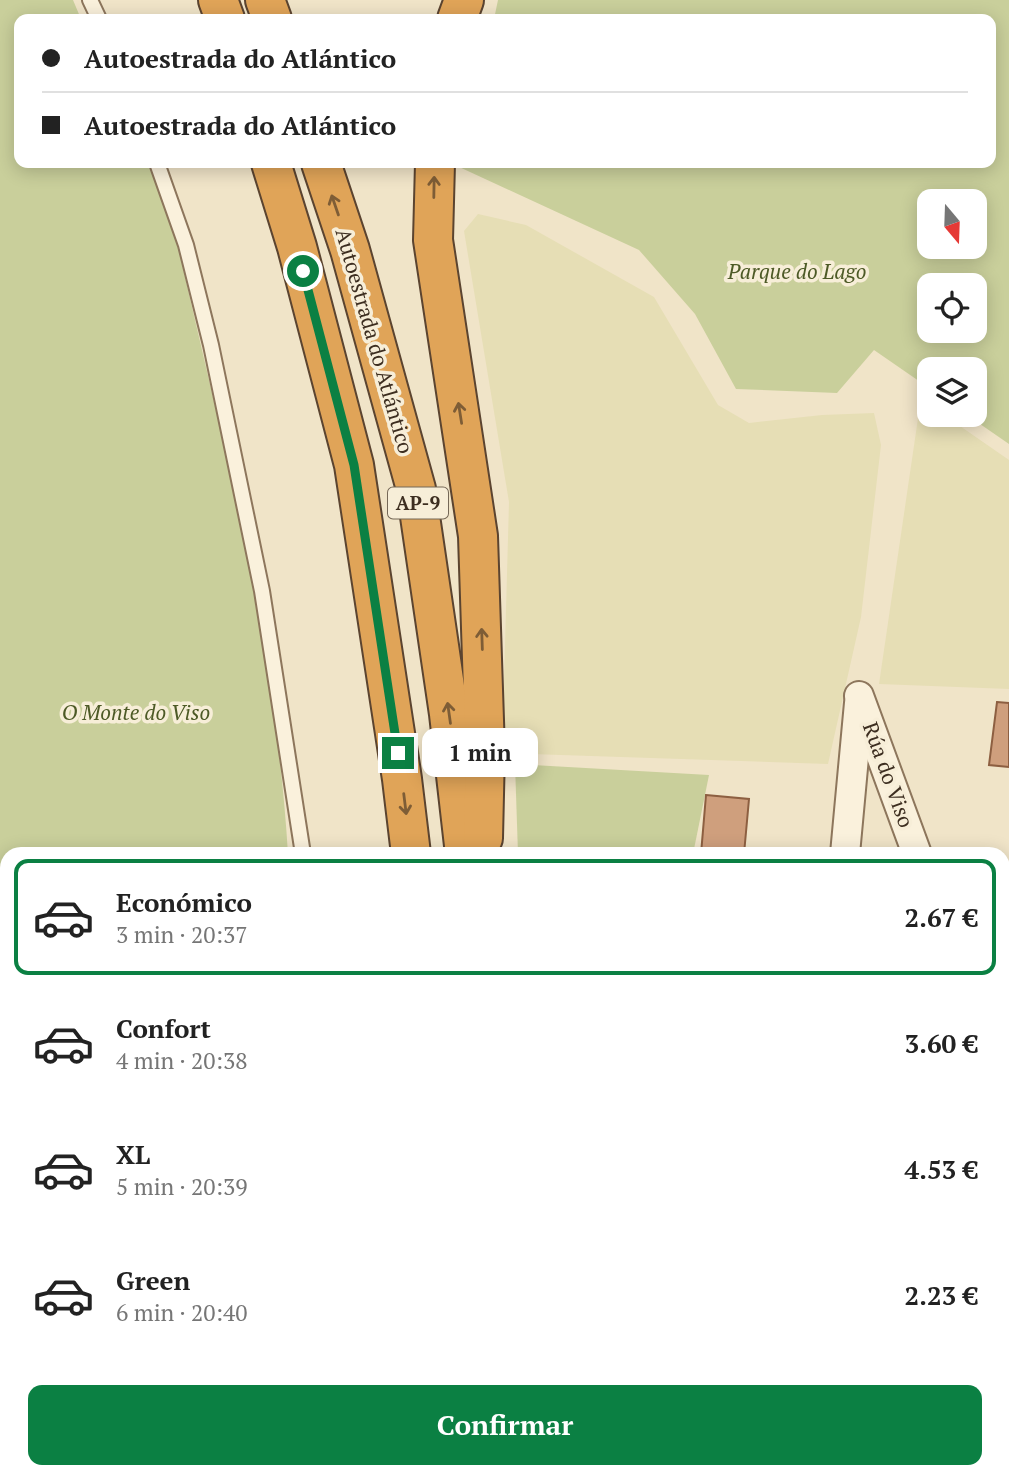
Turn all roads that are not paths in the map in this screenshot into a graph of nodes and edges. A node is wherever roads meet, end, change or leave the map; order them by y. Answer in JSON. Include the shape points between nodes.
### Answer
{"nodes":[{"id":1,"x":159,"y":168,"type":"edge"},
{"id":2,"x":273,"y":168,"type":"edge"},
{"id":3,"x":323,"y":168,"type":"edge"},
{"id":4,"x":435,"y":168,"type":"edge"},
{"id":5,"x":302,"y":847,"type":"edge"},
{"id":6,"x":410,"y":847,"type":"edge"},
{"id":7,"x":464,"y":847,"type":"edge"},
{"id":8,"x":483,"y":847,"type":"edge"},
{"id":9,"x":846,"y":847,"type":"edge"},
{"id":10,"x":914,"y":847,"type":"edge"}],
"edges":[{"from":1,"to":5,"type":"lane","via":[[186,245],[211,345],[262,591]]},
{"from":2,"to":6,"type":"highway","number":"AP-9","one_way":true,"via":[[354,465]]},
{"from":7,"to":3,"type":"highway","name":"Autoestrada do Atlántico","number":"AP-9","one_way":true,"via":[[416,489]]},
{"from":8,"to":4,"type":"highway","one_way":true,"via":[[478,536],[433,240]]},
{"from":9,"to":10,"type":"street","name":"Rúa do Viso","via":[[859,696]]}]}
